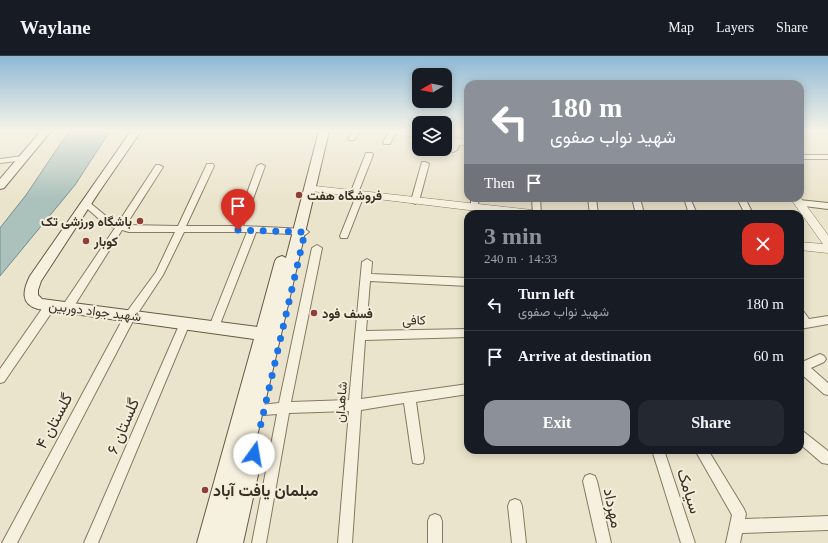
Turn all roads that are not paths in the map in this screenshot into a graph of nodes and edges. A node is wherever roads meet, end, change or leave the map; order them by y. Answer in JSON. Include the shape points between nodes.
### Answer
{"nodes":[{"id":1,"x":27,"y":154,"type":"edge"},
{"id":2,"x":120,"y":154,"type":"edge"},
{"id":3,"x":318,"y":154,"type":"edge"},
{"id":4,"x":324,"y":154,"type":"edge"},
{"id":5,"x":369,"y":155,"type":"dead end"},
{"id":6,"x":804,"y":157,"type":"edge"},
{"id":7,"x":828,"y":157,"type":"edge"},
{"id":8,"x":23,"y":158,"type":"junction"},
{"id":9,"x":0,"y":161,"type":"edge"},
{"id":10,"x":425,"y":164,"type":"dead end"},
{"id":11,"x":210,"y":166,"type":"dead end"},
{"id":12,"x":261,"y":166,"type":"dead end"},
{"id":13,"x":159,"y":167,"type":"dead end"},
{"id":14,"x":0,"y":186,"type":"edge"},
{"id":15,"x":315,"y":189,"type":"junction"},
{"id":16,"x":357,"y":194,"type":"junction"},
{"id":17,"x":415,"y":201,"type":"junction"},
{"id":18,"x":803,"y":202,"type":"edge"},
{"id":19,"x":86,"y":204,"type":"junction"},
{"id":20,"x":828,"y":206,"type":"edge"},
{"id":21,"x":476,"y":207,"type":"edge"},
{"id":22,"x":500,"y":210,"type":"edge"},
{"id":23,"x":804,"y":210,"type":"edge"},
{"id":24,"x":121,"y":227,"type":"junction"},
{"id":25,"x":252,"y":229,"type":"junction"},
{"id":26,"x":180,"y":230,"type":"junction"},
{"id":27,"x":238,"y":230,"type":"junction"},
{"id":28,"x":298,"y":232,"type":"junction"},
{"id":29,"x":344,"y":236,"type":"dead end"},
{"id":30,"x":828,"y":243,"type":"edge"},
{"id":31,"x":804,"y":246,"type":"edge"},
{"id":32,"x":317,"y":248,"type":"dead end"},
{"id":33,"x":828,"y":249,"type":"edge"},
{"id":34,"x":367,"y":262,"type":"dead end"},
{"id":35,"x":366,"y":277,"type":"junction"},
{"id":36,"x":464,"y":282,"type":"edge"},
{"id":37,"x":50,"y":306,"type":"junction"},
{"id":38,"x":67,"y":308,"type":"junction"},
{"id":39,"x":130,"y":316,"type":"junction"},
{"id":40,"x":828,"y":320,"type":"edge"},
{"id":41,"x":804,"y":321,"type":"edge"},
{"id":42,"x":185,"y":323,"type":"junction"},
{"id":43,"x":214,"y":327,"type":"junction"},
{"id":44,"x":464,"y":333,"type":"edge"},
{"id":45,"x":263,"y":334,"type":"junction"},
{"id":46,"x":360,"y":336,"type":"junction"},
{"id":47,"x":820,"y":359,"type":"dead end"},
{"id":48,"x":804,"y":365,"type":"edge"},
{"id":49,"x":804,"y":370,"type":"edge"},
{"id":50,"x":0,"y":378,"type":"edge"},
{"id":51,"x":464,"y":390,"type":"edge"},
{"id":52,"x":828,"y":390,"type":"edge"},
{"id":53,"x":409,"y":397,"type":"junction"},
{"id":54,"x":355,"y":405,"type":"junction"},
{"id":55,"x":284,"y":409,"type":"junction"},
{"id":56,"x":264,"y":410,"type":"junction"},
{"id":57,"x":804,"y":439,"type":"edge"},
{"id":58,"x":659,"y":454,"type":"edge"},
{"id":59,"x":703,"y":454,"type":"edge"},
{"id":60,"x":418,"y":458,"type":"dead end"},
{"id":61,"x":827,"y":458,"type":"edge"},
{"id":62,"x":590,"y":481,"type":"dead end"},
{"id":63,"x":515,"y":506,"type":"dead end"},
{"id":64,"x":435,"y":521,"type":"dead end"},
{"id":65,"x":828,"y":523,"type":"edge"},
{"id":66,"x":736,"y":526,"type":"junction"},
{"id":67,"x":9,"y":543,"type":"edge"},
{"id":68,"x":91,"y":543,"type":"edge"},
{"id":69,"x":207,"y":543,"type":"edge"},
{"id":70,"x":222,"y":543,"type":"edge"},
{"id":71,"x":233,"y":543,"type":"edge"},
{"id":72,"x":259,"y":543,"type":"edge"},
{"id":73,"x":344,"y":543,"type":"edge"},
{"id":74,"x":435,"y":543,"type":"edge"},
{"id":75,"x":519,"y":543,"type":"edge"},
{"id":76,"x":604,"y":543,"type":"edge"},
{"id":77,"x":688,"y":543,"type":"edge"},
{"id":78,"x":733,"y":543,"type":"edge"}],
"edges":[{"from":1,"to":8,"type":"main road"},
{"from":2,"to":19,"type":"main road","name":"شهید جواد دوربین"},
{"from":3,"to":28,"type":"main road"},
{"from":4,"to":15,"type":"main road"},
{"from":5,"to":16,"type":"street"},
{"from":6,"to":7,"type":"street"},
{"from":8,"to":9,"type":"street"},
{"from":8,"to":14,"type":"main road"},
{"from":10,"to":17,"type":"street"},
{"from":11,"to":26,"type":"street","name":"گلستان ۴"},
{"from":12,"to":27,"type":"street"},
{"from":13,"to":24,"type":"street"},
{"from":15,"to":16,"type":"street"},
{"from":15,"to":28,"type":"main road"},
{"from":16,"to":17,"type":"street"},
{"from":16,"to":29,"type":"street"},
{"from":17,"to":21,"type":"street"},
{"from":18,"to":20,"type":"street"},
{"from":19,"to":24,"type":"street","via":[[109,224]]},
{"from":19,"to":37,"type":"main road","name":"شهید جواد دوربین","via":[[35,280],[30,292],[32,300]]},
{"from":21,"to":22,"type":"street"},
{"from":23,"to":30,"type":"street"},
{"from":24,"to":26,"type":"street","via":[[129,230]]},
{"from":24,"to":38,"type":"street"},
{"from":25,"to":27,"type":"street"},
{"from":25,"to":28,"type":"street"},
{"from":25,"to":43,"type":"street"},
{"from":26,"to":27,"type":"street"},
{"from":26,"to":39,"type":"street","name":"گلستان ۴","via":[[160,273]]},
{"from":28,"to":45,"type":"main road"},
{"from":28,"to":56,"type":"main road"},
{"from":28,"to":70,"type":"main road"},
{"from":31,"to":33,"type":"street"},
{"from":32,"to":55,"type":"street"},
{"from":34,"to":35,"type":"street","name":"شاهدان"},
{"from":35,"to":36,"type":"street"},
{"from":35,"to":46,"type":"street","name":"شاهدان"},
{"from":37,"to":38,"type":"main road","name":"شهید جواد دوربین"},
{"from":37,"to":50,"type":"street"},
{"from":38,"to":39,"type":"main road","name":"شهید جواد دوربین"},
{"from":39,"to":42,"type":"main road","name":"شهید جواد دوربین"},
{"from":39,"to":67,"type":"street","name":"گلستان ۴"},
{"from":40,"to":41,"type":"street"},
{"from":42,"to":43,"type":"main road","name":"شهید جواد دوربین"},
{"from":42,"to":68,"type":"street","name":"گلستان ۶"},
{"from":43,"to":45,"type":"main road","name":"شهید جواد دوربین"},
{"from":44,"to":46,"type":"street","name":"کافی"},
{"from":45,"to":69,"type":"main road"},
{"from":46,"to":54,"type":"street","name":"شاهدان"},
{"from":47,"to":48,"type":"street"},
{"from":49,"to":52,"type":"street"},
{"from":51,"to":53,"type":"street"},
{"from":53,"to":54,"type":"street"},
{"from":53,"to":60,"type":"street"},
{"from":54,"to":55,"type":"street"},
{"from":54,"to":73,"type":"street","name":"شاهدان"},
{"from":55,"to":56,"type":"street"},
{"from":55,"to":72,"type":"street"},
{"from":56,"to":71,"type":"main road"},
{"from":57,"to":61,"type":"street"},
{"from":58,"to":77,"type":"street","name":"سیامک"},
{"from":59,"to":66,"type":"street","via":[[739,514]]},
{"from":62,"to":76,"type":"street","name":"مهرداد"},
{"from":63,"to":75,"type":"street"},
{"from":64,"to":74,"type":"street"},
{"from":65,"to":66,"type":"street"},
{"from":66,"to":78,"type":"street"}]}
